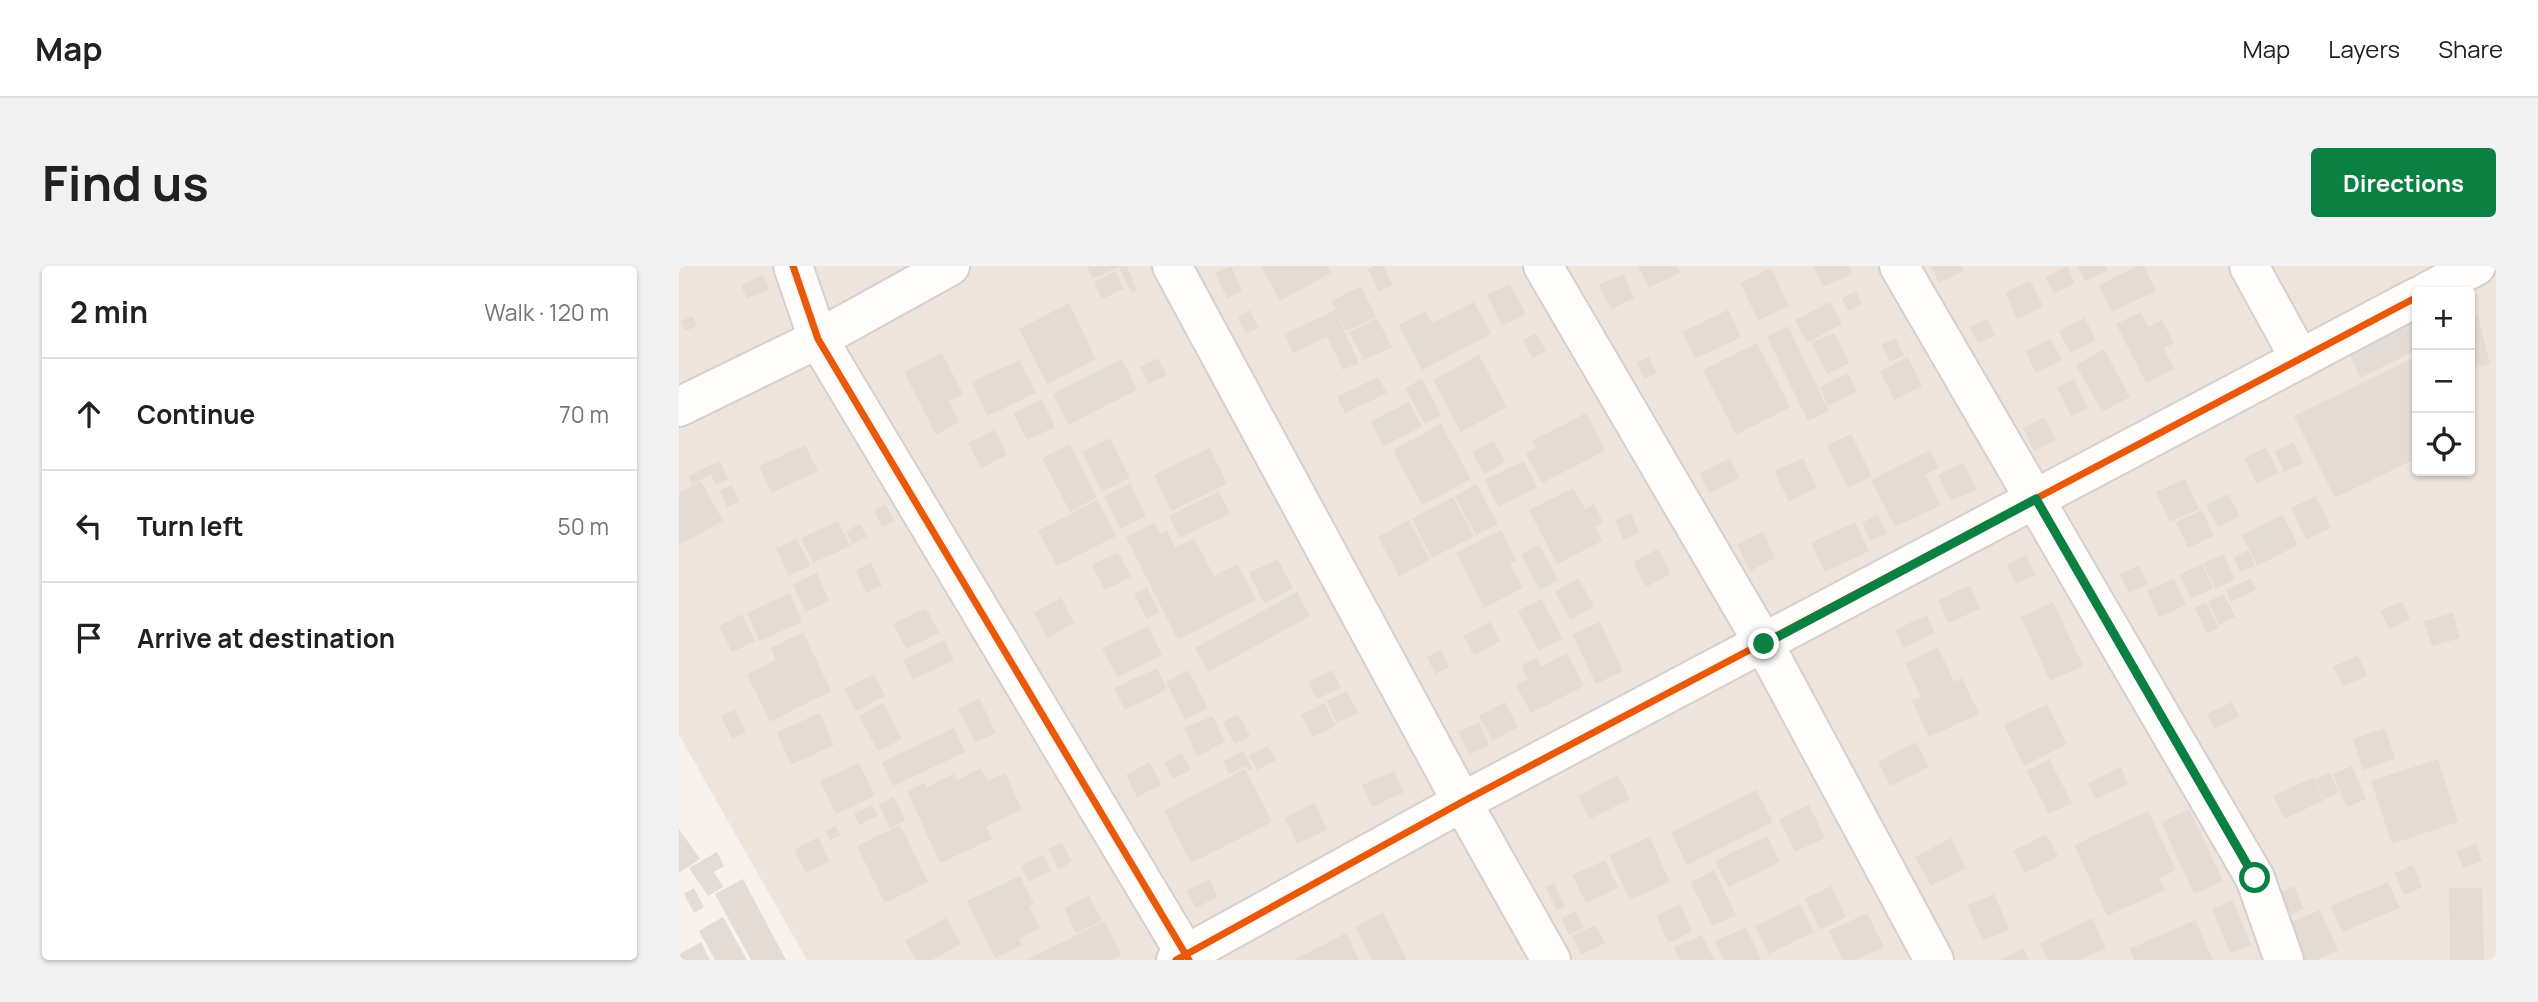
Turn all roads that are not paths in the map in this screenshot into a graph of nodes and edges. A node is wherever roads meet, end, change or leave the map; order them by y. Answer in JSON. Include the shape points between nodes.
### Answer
{"nodes":[{"id":1,"x":793,"y":266,"type":"edge"},
{"id":2,"x":950,"y":266,"type":"edge"},
{"id":3,"x":1172,"y":266,"type":"edge"},
{"id":4,"x":1543,"y":266,"type":"edge"},
{"id":5,"x":1899,"y":266,"type":"edge"},
{"id":6,"x":2249,"y":266,"type":"edge"},
{"id":7,"x":2476,"y":266,"type":"edge"},
{"id":8,"x":2436,"y":287,"type":"edge"},
{"id":9,"x":2412,"y":300,"type":"edge"},
{"id":10,"x":818,"y":339,"type":"junction"},
{"id":11,"x":2300,"y":359,"type":"junction"},
{"id":12,"x":679,"y":407,"type":"edge"},
{"id":13,"x":2036,"y":499,"type":"junction"},
{"id":14,"x":1764,"y":644,"type":"junction"},
{"id":15,"x":1462,"y":802,"type":"junction"},
{"id":16,"x":1183,"y":958,"type":"edge"},
{"id":17,"x":1551,"y":960,"type":"edge"},
{"id":18,"x":1934,"y":960,"type":"edge"},
{"id":19,"x":2284,"y":960,"type":"edge"}],
"edges":[{"from":1,"to":10,"type":"street"},
{"from":2,"to":10,"type":"street"},
{"from":3,"to":15,"type":"street"},
{"from":4,"to":14,"type":"street"},
{"from":5,"to":13,"type":"street"},
{"from":6,"to":11,"type":"street"},
{"from":7,"to":8,"type":"street"},
{"from":9,"to":11,"type":"street"},
{"from":10,"to":12,"type":"street"},
{"from":10,"to":16,"type":"street"},
{"from":11,"to":13,"type":"street"},
{"from":13,"to":14,"type":"street"},
{"from":13,"to":19,"type":"street","via":[[2255,878]]},
{"from":14,"to":15,"type":"street"},
{"from":14,"to":18,"type":"street"},
{"from":15,"to":16,"type":"street"},
{"from":15,"to":17,"type":"street"}]}
